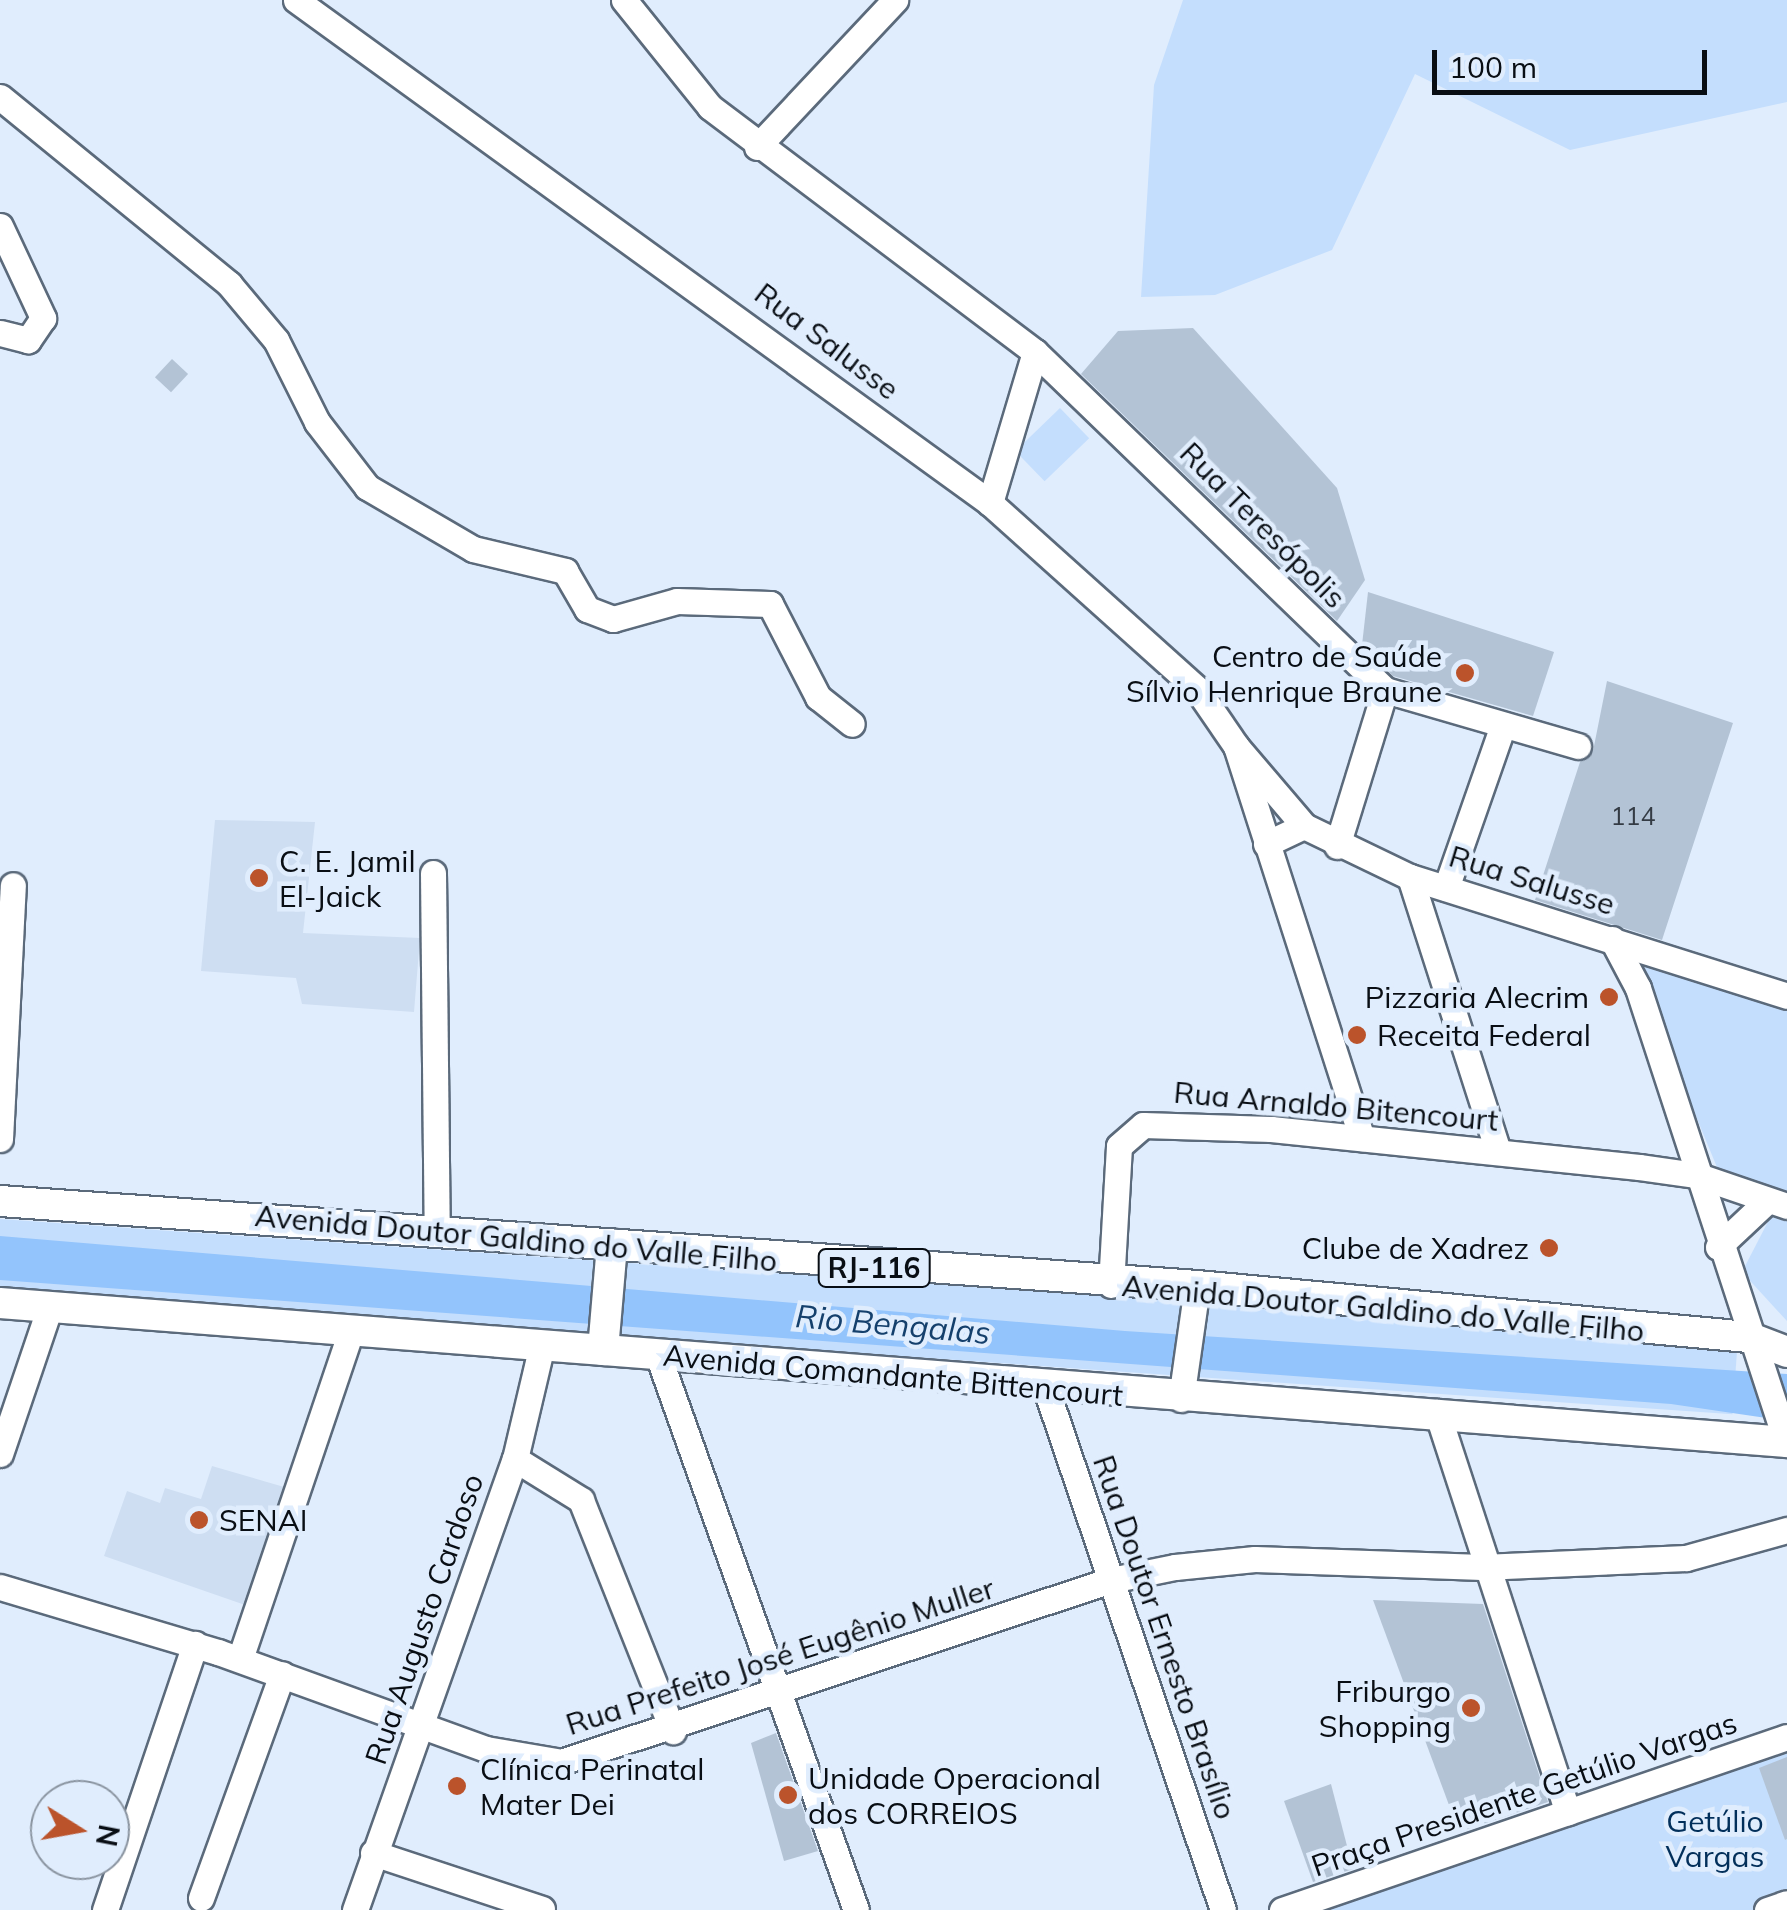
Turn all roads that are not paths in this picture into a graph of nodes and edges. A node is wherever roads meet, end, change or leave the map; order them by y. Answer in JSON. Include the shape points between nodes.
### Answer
{"nodes":[{"id":1,"x":296,"y":0,"type":"edge"},
{"id":2,"x":322,"y":0,"type":"edge"},
{"id":3,"x":624,"y":0,"type":"edge"},
{"id":4,"x":895,"y":0,"type":"edge"},
{"id":5,"x":342,"y":30,"type":"junction"},
{"id":6,"x":0,"y":97,"type":"edge"},
{"id":7,"x":757,"y":147,"type":"junction"},
{"id":8,"x":0,"y":226,"type":"edge"},
{"id":9,"x":0,"y":333,"type":"edge"},
{"id":10,"x":1035,"y":352,"type":"junction"},
{"id":11,"x":990,"y":502,"type":"junction"},
{"id":12,"x":1385,"y":690,"type":"junction"},
{"id":13,"x":852,"y":724,"type":"dead end"},
{"id":14,"x":1503,"y":725,"type":"junction"},
{"id":15,"x":1236,"y":746,"type":"junction"},
{"id":16,"x":1578,"y":746,"type":"dead end"},
{"id":17,"x":1304,"y":826,"type":"junction"},
{"id":18,"x":1266,"y":844,"type":"junction"},
{"id":19,"x":1336,"y":846,"type":"junction"},
{"id":20,"x":432,"y":873,"type":"dead end"},
{"id":21,"x":1410,"y":877,"type":"junction"},
{"id":22,"x":13,"y":885,"type":"dead end"},
{"id":23,"x":1446,"y":888,"type":"junction"},
{"id":24,"x":1612,"y":939,"type":"junction"},
{"id":25,"x":1787,"y":996,"type":"edge"},
{"id":26,"x":0,"y":1138,"type":"edge"},
{"id":27,"x":1362,"y":1138,"type":"junction"},
{"id":28,"x":1498,"y":1151,"type":"junction"},
{"id":29,"x":1696,"y":1175,"type":"junction"},
{"id":30,"x":0,"y":1201,"type":"edge"},
{"id":31,"x":1777,"y":1203,"type":"edge"},
{"id":32,"x":437,"y":1230,"type":"junction"},
{"id":33,"x":1718,"y":1247,"type":"junction"},
{"id":34,"x":613,"y":1255,"type":"junction"},
{"id":35,"x":1112,"y":1285,"type":"junction"},
{"id":36,"x":1197,"y":1286,"type":"junction"},
{"id":37,"x":0,"y":1304,"type":"edge"},
{"id":38,"x":50,"y":1306,"type":"junction"},
{"id":39,"x":352,"y":1329,"type":"junction"},
{"id":40,"x":604,"y":1342,"type":"junction"},
{"id":41,"x":542,"y":1345,"type":"junction"},
{"id":42,"x":1752,"y":1349,"type":"junction"},
{"id":43,"x":1787,"y":1352,"type":"edge"},
{"id":44,"x":658,"y":1356,"type":"junction"},
{"id":45,"x":1045,"y":1386,"type":"junction"},
{"id":46,"x":1181,"y":1399,"type":"junction"},
{"id":47,"x":1437,"y":1412,"type":"junction"},
{"id":48,"x":1785,"y":1438,"type":"edge"},
{"id":49,"x":0,"y":1454,"type":"edge"},
{"id":50,"x":515,"y":1459,"type":"junction"},
{"id":51,"x":1787,"y":1530,"type":"edge"},
{"id":52,"x":1482,"y":1567,"type":"junction"},
{"id":53,"x":1111,"y":1580,"type":"junction"},
{"id":54,"x":0,"y":1586,"type":"edge"},
{"id":55,"x":195,"y":1644,"type":"junction"},
{"id":56,"x":240,"y":1659,"type":"junction"},
{"id":57,"x":282,"y":1674,"type":"junction"},
{"id":58,"x":776,"y":1690,"type":"junction"},
{"id":59,"x":424,"y":1724,"type":"junction"},
{"id":60,"x":673,"y":1731,"type":"junction"},
{"id":61,"x":1787,"y":1738,"type":"edge"},
{"id":62,"x":1568,"y":1812,"type":"junction"},
{"id":63,"x":373,"y":1852,"type":"junction"},
{"id":64,"x":201,"y":1898,"type":"dead end"},
{"id":65,"x":1787,"y":1903,"type":"edge"},
{"id":66,"x":542,"y":1909,"type":"edge"},
{"id":67,"x":106,"y":1910,"type":"edge"},
{"id":68,"x":355,"y":1910,"type":"edge"},
{"id":69,"x":856,"y":1910,"type":"edge"},
{"id":70,"x":1223,"y":1910,"type":"edge"},
{"id":71,"x":1282,"y":1910,"type":"edge"},
{"id":72,"x":1767,"y":1910,"type":"edge"}],
"edges":[{"from":1,"to":5,"type":"street","name":"Rua Salusse"},
{"from":2,"to":5,"type":"street"},
{"from":3,"to":7,"type":"street","name":"Rua Teresópolis","via":[[668,63]]},
{"from":4,"to":7,"type":"street"},
{"from":5,"to":11,"type":"street","name":"Rua Salusse"},
{"from":6,"to":13,"type":"street","via":[[229,284],[276,340],[317,422],[367,487],[435,533],[565,570],[587,609],[612,618],[677,601],[770,604],[818,697]]},
{"from":7,"to":10,"type":"street","name":"Rua Teresópolis"},
{"from":8,"to":9,"type":"street","via":[[44,318],[28,340]]},
{"from":10,"to":11,"type":"street"},
{"from":10,"to":12,"type":"street","name":"Rua Teresópolis"},
{"from":11,"to":15,"type":"street","name":"Rua Salusse","via":[[1182,674]]},
{"from":12,"to":14,"type":"street","name":"Rua Teresópolis"},
{"from":12,"to":19,"type":"street"},
{"from":14,"to":16,"type":"street","name":"Rua Teresópolis"},
{"from":14,"to":23,"type":"street"},
{"from":15,"to":17,"type":"street","name":"Rua Salusse"},
{"from":15,"to":18,"type":"street"},
{"from":17,"to":18,"type":"street"},
{"from":17,"to":19,"type":"street","name":"Rua Salusse"},
{"from":18,"to":27,"type":"street"},
{"from":19,"to":21,"type":"street","name":"Rua Salusse"},
{"from":20,"to":32,"type":"street"},
{"from":21,"to":23,"type":"street","name":"Rua Salusse"},
{"from":21,"to":28,"type":"street"},
{"from":22,"to":26,"type":"street"},
{"from":23,"to":24,"type":"street","name":"Rua Salusse"},
{"from":24,"to":25,"type":"street","name":"Rua Salusse"},
{"from":24,"to":29,"type":"street"},
{"from":27,"to":28,"type":"street","name":"Rua Arnaldo Bitencourt"},
{"from":27,"to":35,"type":"street","name":"Rua Arnaldo Bitencourt","via":[[1132,1128],[1119,1146]]},
{"from":28,"to":29,"type":"street","name":"Rua Arnaldo Bitencourt"},
{"from":29,"to":31,"type":"street","name":"Rua Arnaldo Bitencourt"},
{"from":29,"to":33,"type":"street"},
{"from":30,"to":32,"type":"main road","name":"Avenida Doutor Galdino do Valle Filho","number":"RJ-116"},
{"from":31,"to":33,"type":"street"},
{"from":32,"to":34,"type":"main road","name":"Avenida Doutor Galdino do Valle Filho","number":"RJ-116"},
{"from":33,"to":42,"type":"street"},
{"from":34,"to":35,"type":"main road","name":"Avenida Doutor Galdino do Valle Filho","number":"RJ-116"},
{"from":34,"to":40,"type":"main road"},
{"from":35,"to":36,"type":"main road","name":"Avenida Doutor Galdino do Valle Filho","number":"RJ-116"},
{"from":36,"to":42,"type":"main road","name":"Avenida Doutor Galdino do Valle Filho","number":"RJ-116"},
{"from":36,"to":46,"type":"street"},
{"from":37,"to":38,"type":"main road","name":"Avenida Comandante Bittencourt"},
{"from":38,"to":39,"type":"main road","name":"Avenida Comandante Bittencourt"},
{"from":38,"to":49,"type":"street"},
{"from":39,"to":41,"type":"main road","name":"Avenida Comandante Bittencourt"},
{"from":39,"to":56,"type":"street"},
{"from":40,"to":41,"type":"main road","name":"Avenida Comandante Bittencourt"},
{"from":40,"to":44,"type":"main road","name":"Avenida Comandante Bittencourt"},
{"from":41,"to":50,"type":"street","name":"Rua Augusto Cardoso"},
{"from":42,"to":43,"type":"main road","number":"RJ-116"},
{"from":42,"to":48,"type":"street"},
{"from":44,"to":45,"type":"main road","name":"Avenida Comandante Bittencourt"},
{"from":44,"to":58,"type":"street"},
{"from":45,"to":46,"type":"main road","name":"Avenida Comandante Bittencourt"},
{"from":45,"to":53,"type":"street","name":"Rua Doutor Ernesto Brasílio"},
{"from":46,"to":47,"type":"main road","name":"Avenida Comandante Bittencourt"},
{"from":47,"to":48,"type":"main road","name":"Avenida Comandante Bittencourt"},
{"from":47,"to":52,"type":"street"},
{"from":50,"to":59,"type":"street","name":"Rua Augusto Cardoso"},
{"from":50,"to":60,"type":"street","via":[[581,1500]]},
{"from":51,"to":52,"type":"street","name":"Rua Prefeito José Eugênio Muller","via":[[1686,1558]]},
{"from":52,"to":53,"type":"street","name":"Rua Prefeito José Eugênio Muller","via":[[1255,1559]]},
{"from":52,"to":62,"type":"street"},
{"from":53,"to":58,"type":"street","name":"Rua Prefeito José Eugênio Muller"},
{"from":53,"to":70,"type":"street","name":"Rua Doutor Ernesto Brasílio"},
{"from":54,"to":55,"type":"street","name":"Rua Prefeito José Eugênio Muller"},
{"from":55,"to":56,"type":"street","name":"Rua Prefeito José Eugênio Muller"},
{"from":55,"to":67,"type":"street"},
{"from":56,"to":57,"type":"street","name":"Rua Prefeito José Eugênio Muller"},
{"from":57,"to":59,"type":"street","name":"Rua Prefeito José Eugênio Muller"},
{"from":57,"to":64,"type":"street"},
{"from":58,"to":60,"type":"street","name":"Rua Prefeito José Eugênio Muller"},
{"from":58,"to":69,"type":"street"},
{"from":59,"to":60,"type":"street","name":"Rua Prefeito José Eugênio Muller","via":[[514,1757],[562,1762]]},
{"from":59,"to":63,"type":"street","name":"Rua Augusto Cardoso"},
{"from":61,"to":62,"type":"street","name":"Praça Presidente Getúlio Vargas"},
{"from":62,"to":71,"type":"street","name":"Praça Presidente Getúlio Vargas"},
{"from":63,"to":66,"type":"street"},
{"from":63,"to":68,"type":"street","name":"Rua Augusto Cardoso"},
{"from":65,"to":72,"type":"street"}]}
